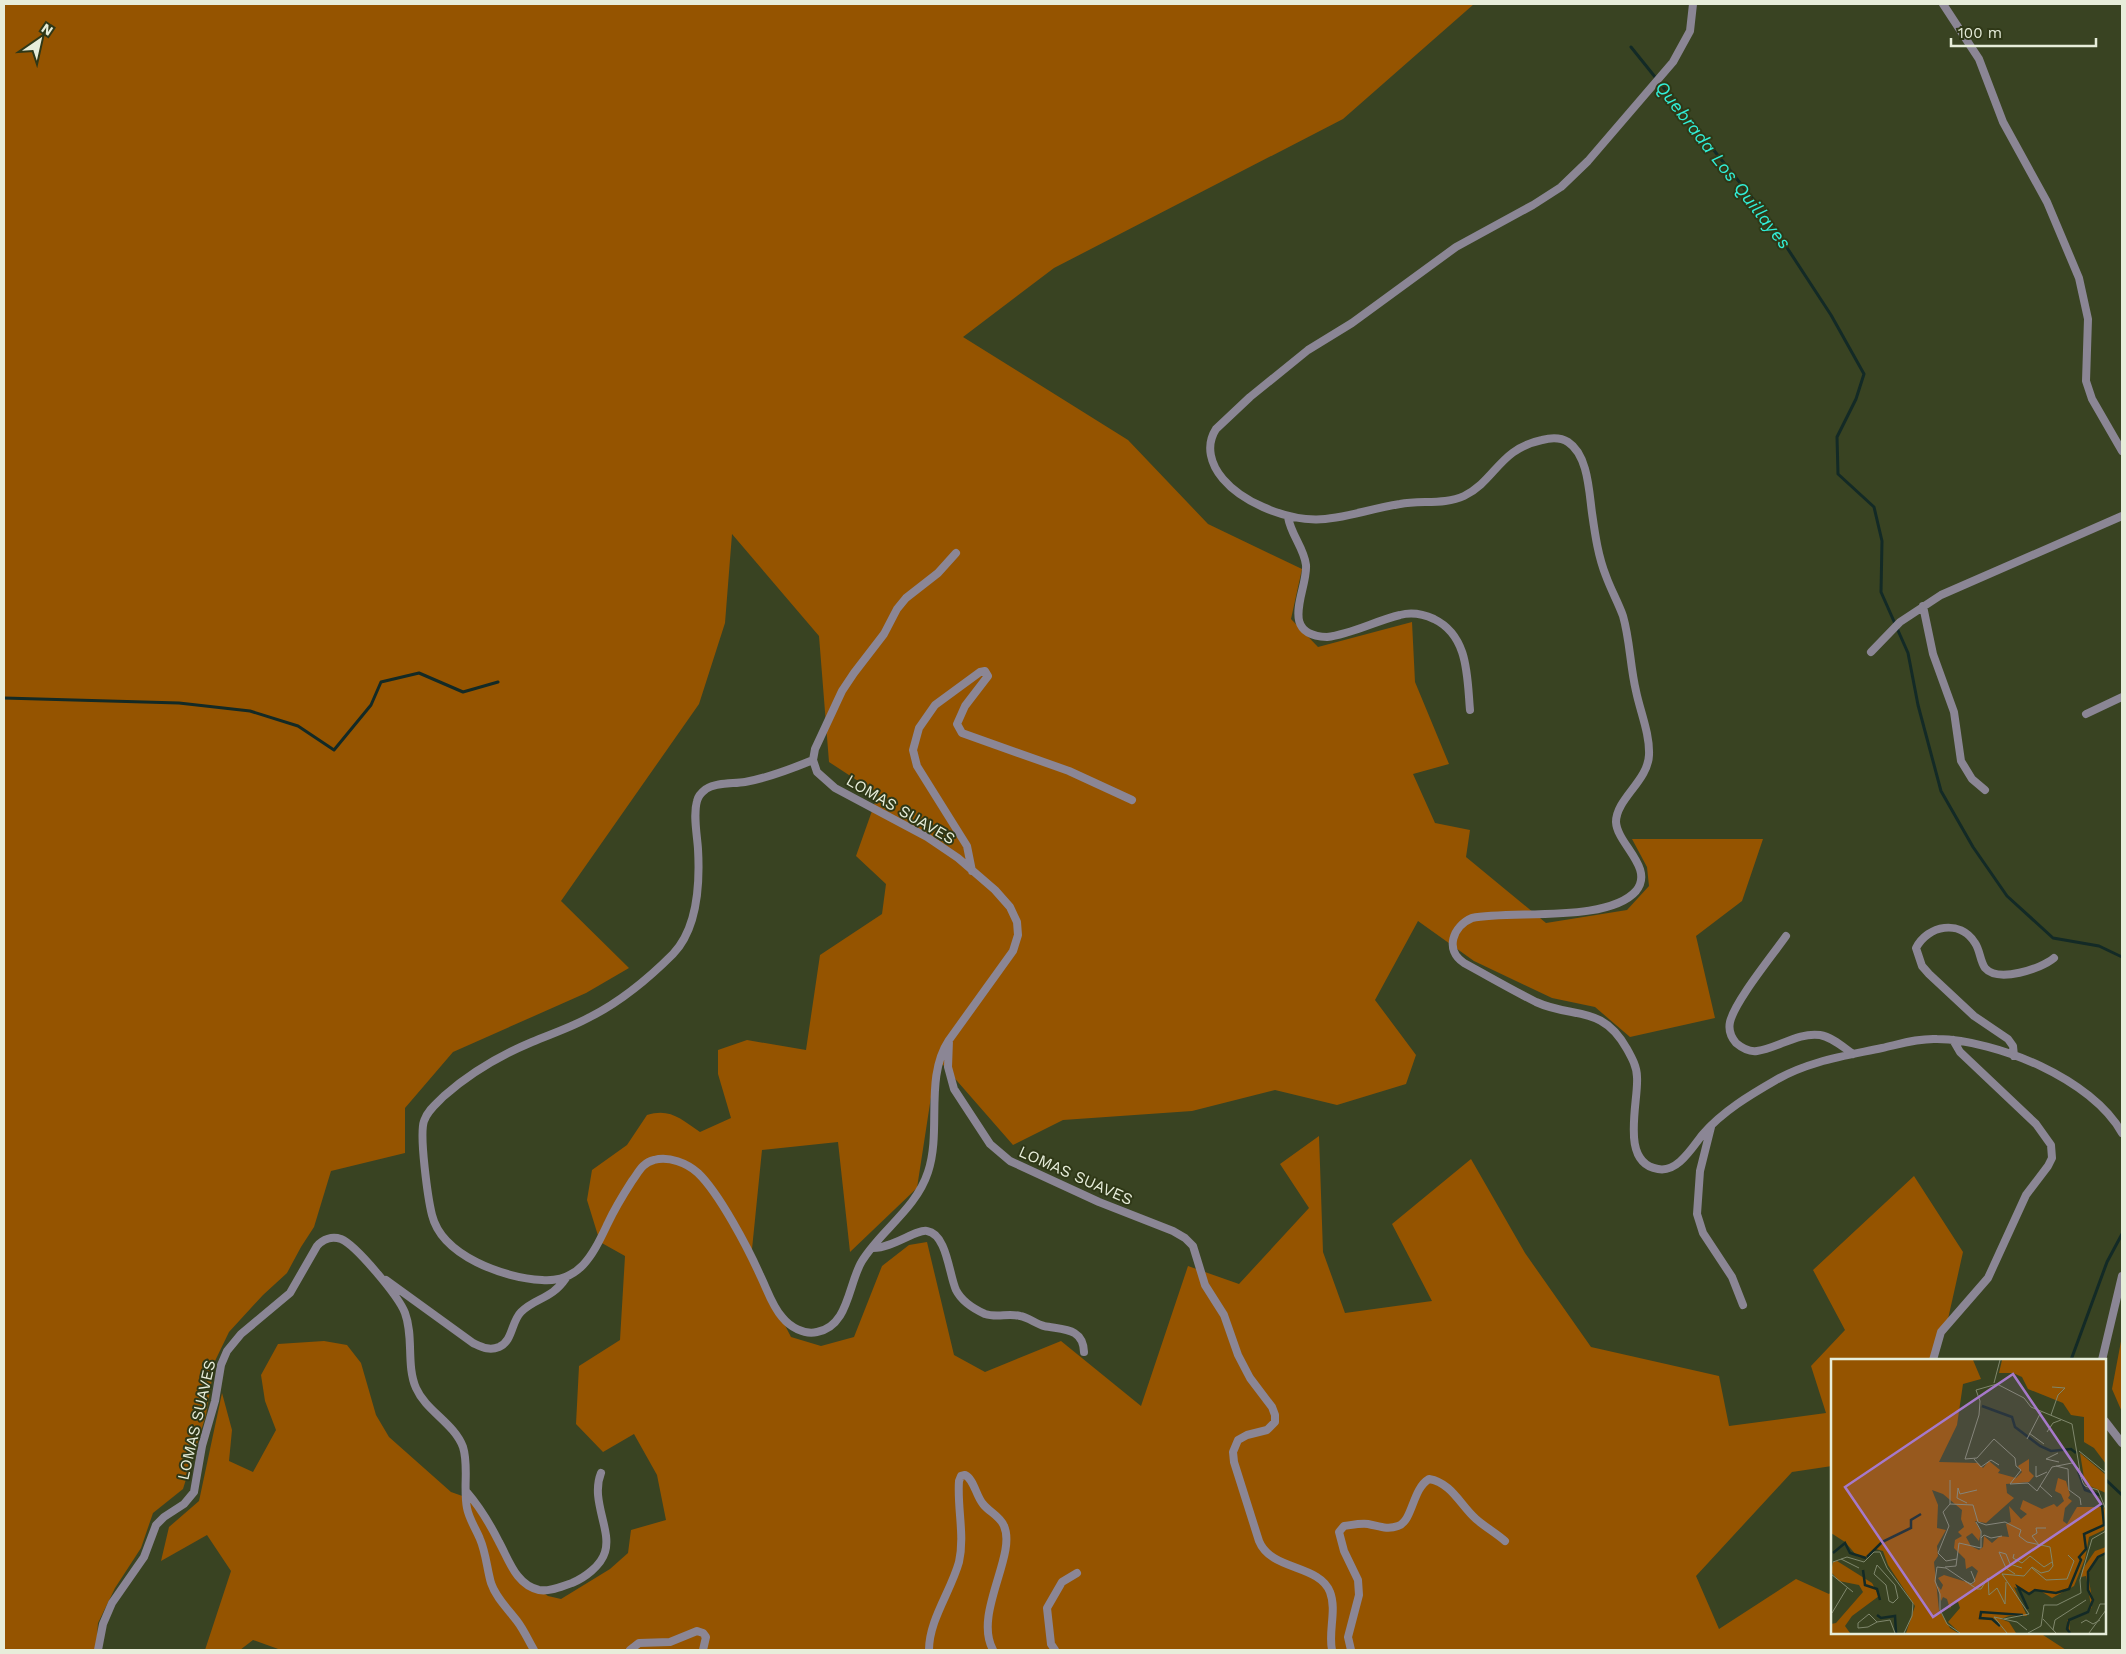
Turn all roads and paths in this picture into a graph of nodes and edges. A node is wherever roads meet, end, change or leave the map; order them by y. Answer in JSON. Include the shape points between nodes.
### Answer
{"nodes":[{"id":1,"x":1693,"y":4,"type":"edge"},
{"id":2,"x":1942,"y":4,"type":"edge"},
{"id":3,"x":2122,"y":451,"type":"edge"},
{"id":4,"x":2122,"y":516,"type":"edge"},
{"id":5,"x":1288,"y":517,"type":"junction"},
{"id":6,"x":956,"y":552,"type":"dead end"},
{"id":7,"x":1923,"y":606,"type":"junction"},
{"id":8,"x":1870,"y":652,"type":"dead end"},
{"id":9,"x":2122,"y":696,"type":"edge"},
{"id":10,"x":1470,"y":710,"type":"dead end"},
{"id":11,"x":2086,"y":714,"type":"dead end"},
{"id":12,"x":813,"y":760,"type":"junction"},
{"id":13,"x":1985,"y":790,"type":"dead end"},
{"id":14,"x":1132,"y":800,"type":"dead end"},
{"id":15,"x":972,"y":871,"type":"junction"},
{"id":16,"x":1786,"y":936,"type":"dead end"},
{"id":17,"x":2054,"y":958,"type":"dead end"},
{"id":18,"x":949,"y":1040,"type":"junction"},
{"id":19,"x":1953,"y":1040,"type":"junction"},
{"id":20,"x":1853,"y":1054,"type":"junction"},
{"id":21,"x":2014,"y":1056,"type":"junction"},
{"id":22,"x":1712,"y":1125,"type":"junction"},
{"id":23,"x":2122,"y":1134,"type":"edge"},
{"id":24,"x":873,"y":1248,"type":"junction"},
{"id":25,"x":2122,"y":1276,"type":"edge"},
{"id":26,"x":380,"y":1277,"type":"junction"},
{"id":27,"x":566,"y":1278,"type":"junction"},
{"id":28,"x":2122,"y":1289,"type":"edge"},
{"id":29,"x":2116,"y":1300,"type":"junction"},
{"id":30,"x":1743,"y":1305,"type":"dead end"},
{"id":31,"x":1084,"y":1352,"type":"dead end"},
{"id":32,"x":1933,"y":1359,"type":"edge"},
{"id":33,"x":2102,"y":1359,"type":"edge"},
{"id":34,"x":2106,"y":1422,"type":"edge"},
{"id":35,"x":2122,"y":1443,"type":"edge"},
{"id":36,"x":601,"y":1474,"type":"dead end"},
{"id":37,"x":466,"y":1491,"type":"junction"},
{"id":38,"x":1505,"y":1540,"type":"dead end"},
{"id":39,"x":1077,"y":1572,"type":"dead end"},
{"id":40,"x":98,"y":1650,"type":"edge"},
{"id":41,"x":534,"y":1650,"type":"edge"},
{"id":42,"x":630,"y":1650,"type":"edge"},
{"id":43,"x":703,"y":1650,"type":"edge"},
{"id":44,"x":929,"y":1650,"type":"edge"},
{"id":45,"x":993,"y":1650,"type":"edge"},
{"id":46,"x":1055,"y":1650,"type":"edge"},
{"id":47,"x":1332,"y":1650,"type":"edge"},
{"id":48,"x":1351,"y":1650,"type":"edge"}],
"edges":[{"from":1,"to":5,"type":"street","via":[[1690,31],[1673,62],[1588,161],[1561,187],[1442,257],[1352,323],[1299,356],[1218,426],[1211,438],[1210,450],[1224,481],[1252,503]]},
{"from":2,"to":3,"type":"street","via":[[1979,59],[2003,122],[2047,202],[2078,278],[2088,318],[2086,381],[2092,399]]},
{"from":4,"to":7,"type":"street","via":[[1963,584]]},
{"from":5,"to":10,"type":"street","via":[[1306,566],[1297,612],[1303,627],[1314,635],[1327,637],[1405,614],[1432,618],[1450,632],[1462,651],[1467,669]]},
{"from":5,"to":22,"type":"street","via":[[1326,520],[1398,504],[1458,499],[1473,491],[1510,453],[1526,444],[1559,439],[1576,450],[1586,476],[1601,561],[1625,624],[1649,746],[1645,773],[1620,809],[1616,822],[1639,868],[1640,884],[1623,900],[1596,909],[1472,918],[1456,930],[1454,950],[1461,960],[1537,1002],[1586,1013],[1614,1032],[1626,1046],[1635,1066],[1634,1138],[1638,1151],[1649,1165],[1662,1170],[1674,1165]]},
{"from":6,"to":12,"type":"street","via":[[938,573],[897,608],[884,634],[842,691]]},
{"from":7,"to":8,"type":"street","via":[[1900,622]]},
{"from":7,"to":13,"type":"street","via":[[1933,654],[1954,712],[1961,761],[1972,779]]},
{"from":9,"to":11,"type":"street"},
{"from":12,"to":15,"type":"street","name":"LOMAS SUAVES","via":[[817,772],[835,788],[927,837]]},
{"from":12,"to":27,"type":"street","via":[[746,782],[713,786],[702,792],[696,804],[696,904],[680,946],[604,1010],[527,1044],[472,1075],[447,1094],[424,1120],[422,1137],[431,1209],[435,1226],[444,1240],[465,1256],[508,1274],[539,1280]]},
{"from":14,"to":15,"type":"street","via":[[1061,768],[962,733],[957,720],[988,676],[985,671],[980,672],[935,704],[919,728],[913,750],[917,766],[967,846]]},
{"from":15,"to":18,"type":"street","name":"LOMAS SUAVES","via":[[996,890],[1010,907],[1017,922],[1018,935],[1008,958]]},
{"from":16,"to":20,"type":"street","via":[[1738,1004],[1729,1034],[1746,1050],[1756,1051],[1811,1034],[1822,1035]]},
{"from":17,"to":21,"type":"street","via":[[2029,971],[1992,973],[1985,968],[1970,936],[1948,926],[1934,930],[1920,940],[1916,948],[1922,966],[1929,974],[1974,1016],[2008,1039]]},
{"from":18,"to":24,"type":"street","via":[[938,1064],[928,1174],[908,1206]]},
{"from":18,"to":47,"type":"street","name":"LOMAS SUAVES","via":[[948,1067],[954,1089],[985,1137],[1001,1155],[1099,1202],[1173,1231],[1193,1246],[1205,1285],[1224,1315],[1238,1355],[1275,1414],[1271,1428],[1242,1438],[1233,1452],[1259,1541],[1272,1558],[1326,1585],[1332,1601]]},
{"from":19,"to":20,"type":"street","via":[[1921,1040]]},
{"from":19,"to":21,"type":"street"},
{"from":19,"to":32,"type":"street","via":[[1960,1052],[2036,1124],[2051,1145],[2052,1154],[2048,1166],[2026,1195],[1988,1278],[1941,1332]]},
{"from":20,"to":22,"type":"street","via":[[1816,1062],[1777,1080]]},
{"from":21,"to":23,"type":"street","via":[[2052,1072],[2084,1092],[2106,1111]]},
{"from":22,"to":30,"type":"street","via":[[1700,1171],[1697,1214],[1703,1233],[1732,1277]]},
{"from":24,"to":27,"type":"street","via":[[858,1269],[839,1317],[821,1331],[799,1330],[780,1315],[740,1236],[705,1180],[684,1164],[656,1159],[645,1164],[636,1174],[589,1260]]},
{"from":24,"to":31,"type":"street","via":[[888,1247],[923,1231],[931,1232],[944,1248],[956,1290],[969,1305],[995,1316],[1018,1315],[1045,1326],[1067,1328],[1080,1338]]},
{"from":25,"to":29,"type":"street"},
{"from":26,"to":27,"type":"street","via":[[465,1337],[488,1349],[504,1344],[521,1312],[551,1295]]},
{"from":26,"to":37,"type":"street","via":[[396,1295],[405,1313],[418,1392],[461,1442],[465,1455]]},
{"from":26,"to":40,"type":"street","name":"LOMAS SUAVES","via":[[345,1241],[331,1238],[323,1241],[290,1293],[241,1334],[227,1352],[221,1365],[194,1492],[184,1504],[156,1525],[144,1557],[112,1603],[103,1624]]},
{"from":28,"to":29,"type":"street"},
{"from":29,"to":33,"type":"street"},
{"from":34,"to":35,"type":"street"},
{"from":36,"to":37,"type":"street","via":[[597,1490],[606,1540],[605,1553],[593,1570],[578,1580],[550,1590],[539,1590],[520,1579]]},
{"from":37,"to":41,"type":"street","via":[[469,1515],[482,1545],[494,1589]]},
{"from":38,"to":48,"type":"street","via":[[1476,1519],[1448,1487],[1429,1479],[1422,1483],[1407,1518],[1400,1526],[1386,1529],[1366,1524],[1344,1526],[1339,1532],[1358,1580],[1359,1595],[1348,1637]]},
{"from":39,"to":46,"type":"street","via":[[1062,1582],[1047,1608],[1051,1644]]},
{"from":42,"to":43,"type":"street","via":[[639,1643],[670,1642],[697,1631],[706,1637]]},
{"from":44,"to":45,"type":"street","via":[[932,1631],[960,1553],[962,1533],[958,1481],[965,1475],[970,1478],[984,1505],[1001,1520],[1006,1530],[987,1627]]}]}
